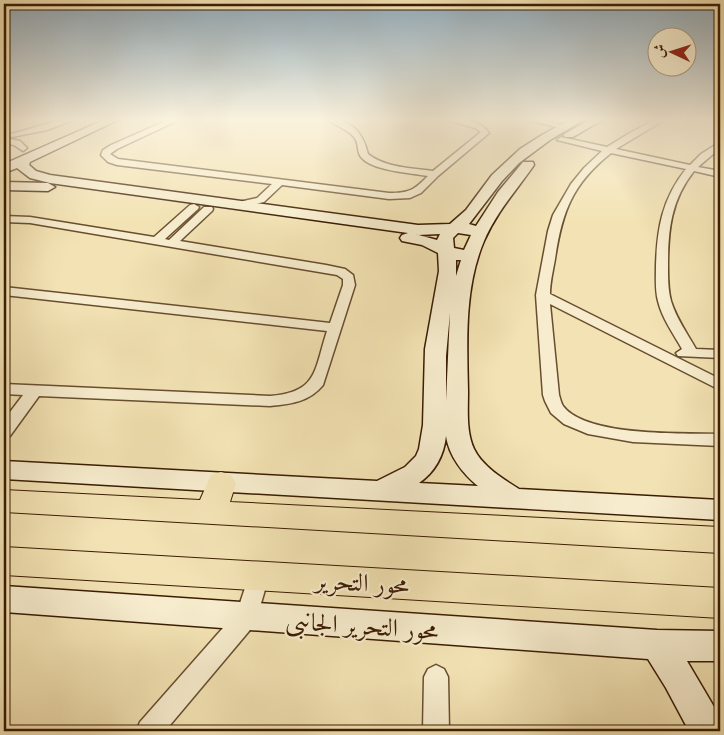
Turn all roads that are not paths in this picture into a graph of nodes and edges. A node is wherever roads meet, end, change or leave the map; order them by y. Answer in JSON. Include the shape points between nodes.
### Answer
{"nodes":[{"id":1,"x":22,"y":153,"type":"edge"},
{"id":2,"x":24,"y":153,"type":"joint"},
{"id":3,"x":106,"y":153,"type":"edge"},
{"id":4,"x":127,"y":153,"type":"edge"},
{"id":5,"x":364,"y":153,"type":"edge"},
{"id":6,"x":461,"y":153,"type":"edge"},
{"id":7,"x":523,"y":153,"type":"edge"},
{"id":8,"x":541,"y":153,"type":"edge"},
{"id":9,"x":605,"y":153,"type":"edge"},
{"id":10,"x":623,"y":153,"type":"edge"},
{"id":11,"x":707,"y":153,"type":"edge"},
{"id":12,"x":4,"y":157,"type":"edge"},
{"id":13,"x":143,"y":165,"type":"junction"},
{"id":14,"x":691,"y":168,"type":"junction"},
{"id":15,"x":4,"y":169,"type":"edge"},
{"id":16,"x":435,"y":174,"type":"junction"},
{"id":17,"x":720,"y":174,"type":"edge"},
{"id":18,"x":285,"y":183,"type":"junction"},
{"id":19,"x":4,"y":186,"type":"edge"},
{"id":20,"x":238,"y":205,"type":"junction"},
{"id":21,"x":201,"y":208,"type":"junction"},
{"id":22,"x":286,"y":212,"type":"junction"},
{"id":23,"x":4,"y":219,"type":"edge"},
{"id":24,"x":30,"y":220,"type":"junction"},
{"id":25,"x":4,"y":226,"type":"edge"},
{"id":26,"x":455,"y":229,"type":"junction"},
{"id":27,"x":480,"y":233,"type":"junction"},
{"id":28,"x":164,"y":241,"type":"junction"},
{"id":29,"x":447,"y":252,"type":"junction"},
{"id":30,"x":470,"y":254,"type":"junction"},
{"id":31,"x":4,"y":291,"type":"edge"},
{"id":32,"x":542,"y":296,"type":"junction"},
{"id":33,"x":334,"y":328,"type":"junction"},
{"id":34,"x":654,"y":352,"type":"junction"},
{"id":35,"x":691,"y":353,"type":"junction"},
{"id":36,"x":720,"y":354,"type":"edge"},
{"id":37,"x":720,"y":385,"type":"edge"},
{"id":38,"x":35,"y":390,"type":"junction"},
{"id":39,"x":7,"y":393,"type":"edge"},
{"id":40,"x":434,"y":426,"type":"junction"},
{"id":41,"x":458,"y":428,"type":"junction"},
{"id":42,"x":4,"y":432,"type":"edge"},
{"id":43,"x":720,"y":440,"type":"edge"},
{"id":44,"x":4,"y":470,"type":"edge"},
{"id":45,"x":221,"y":484,"type":"junction"},
{"id":46,"x":376,"y":492,"type":"junction"},
{"id":47,"x":515,"y":499,"type":"junction"},
{"id":48,"x":4,"y":501,"type":"edge"},
{"id":49,"x":720,"y":510,"type":"edge"},
{"id":50,"x":211,"y":513,"type":"junction"},
{"id":51,"x":720,"y":540,"type":"edge"},
{"id":52,"x":4,"y":561,"type":"edge"},
{"id":53,"x":258,"y":576,"type":"junction"},
{"id":54,"x":4,"y":599,"type":"edge"},
{"id":55,"x":720,"y":603,"type":"edge"},
{"id":56,"x":247,"y":617,"type":"junction"},
{"id":57,"x":657,"y":645,"type":"junction"},
{"id":58,"x":720,"y":646,"type":"edge"},
{"id":59,"x":436,"y":677,"type":"dead end"},
{"id":60,"x":149,"y":731,"type":"edge"},
{"id":61,"x":436,"y":731,"type":"edge"},
{"id":62,"x":708,"y":731,"type":"edge"}],
"edges":[{"from":1,"to":12,"type":"street"},
{"from":2,"to":15,"type":"street"},
{"from":2,"to":20,"type":"street","via":[[22,165],[26,172],[37,177]]},
{"from":3,"to":13,"type":"street","via":[[111,160]]},
{"from":4,"to":13,"type":"street"},
{"from":5,"to":16,"type":"street","via":[[368,159],[382,164]]},
{"from":6,"to":16,"type":"street"},
{"from":7,"to":26,"type":"street","via":[[497,178],[470,215]]},
{"from":8,"to":27,"type":"street","via":[[514,180]]},
{"from":9,"to":32,"type":"street","via":[[569,194],[558,214]]},
{"from":10,"to":14,"type":"street"},
{"from":11,"to":14,"type":"street"},
{"from":13,"to":18,"type":"street"},
{"from":14,"to":17,"type":"street"},
{"from":14,"to":35,"type":"street","via":[[669,204],[661,237],[666,307]]},
{"from":16,"to":18,"type":"street","via":[[413,194],[398,196]]},
{"from":18,"to":20,"type":"street","via":[[260,200]]},
{"from":18,"to":22,"type":"street","via":[[274,202],[276,207]]},
{"from":19,"to":21,"type":"street","via":[[43,187]]},
{"from":20,"to":22,"type":"street"},
{"from":21,"to":28,"type":"street"},
{"from":21,"to":29,"type":"street","via":[[401,236],[429,243]]},
{"from":22,"to":26,"type":"street","via":[[418,230]]},
{"from":23,"to":24,"type":"street"},
{"from":24,"to":25,"type":"street"},
{"from":24,"to":28,"type":"street"},
{"from":26,"to":27,"type":"street","via":[[466,228]]},
{"from":26,"to":29,"type":"street","via":[[444,240]]},
{"from":27,"to":30,"type":"street"},
{"from":28,"to":33,"type":"street","via":[[341,272],[349,278],[349,285]]},
{"from":29,"to":30,"type":"street","via":[[455,256]]},
{"from":29,"to":40,"type":"street","via":[[448,272],[437,332]]},
{"from":30,"to":41,"type":"street","via":[[462,292],[456,370]]},
{"from":31,"to":33,"type":"street"},
{"from":32,"to":34,"type":"street"},
{"from":32,"to":43,"type":"street","via":[[551,395],[558,410],[596,432]]},
{"from":33,"to":38,"type":"street","via":[[318,382],[310,392],[291,399]]},
{"from":34,"to":35,"type":"street"},
{"from":34,"to":37,"type":"street"},
{"from":35,"to":36,"type":"street"},
{"from":38,"to":39,"type":"street"},
{"from":38,"to":42,"type":"street"},
{"from":40,"to":41,"type":"street"},
{"from":40,"to":46,"type":"street","via":[[434,442],[428,458],[416,472],[398,484]]},
{"from":41,"to":47,"type":"street","via":[[461,447],[472,466],[491,484]]},
{"from":44,"to":45,"type":"street"},
{"from":45,"to":46,"type":"street"},
{"from":45,"to":50,"type":"main road"},
{"from":46,"to":47,"type":"street"},
{"from":47,"to":49,"type":"street"},
{"from":48,"to":50,"type":"main road"},
{"from":50,"to":51,"type":"main road"},
{"from":52,"to":53,"type":"main road","name":"محور التحرير"},
{"from":53,"to":55,"type":"main road","name":"محور التحرير"},
{"from":53,"to":56,"type":"street"},
{"from":54,"to":56,"type":"street","name":"محور التحرير الجانبى"},
{"from":56,"to":57,"type":"street","name":"محور التحرير الجانبى"},
{"from":56,"to":60,"type":"street"},
{"from":57,"to":58,"type":"street","name":"محور التحرير الجانبى"},
{"from":57,"to":62,"type":"street"},
{"from":59,"to":61,"type":"street"}]}
